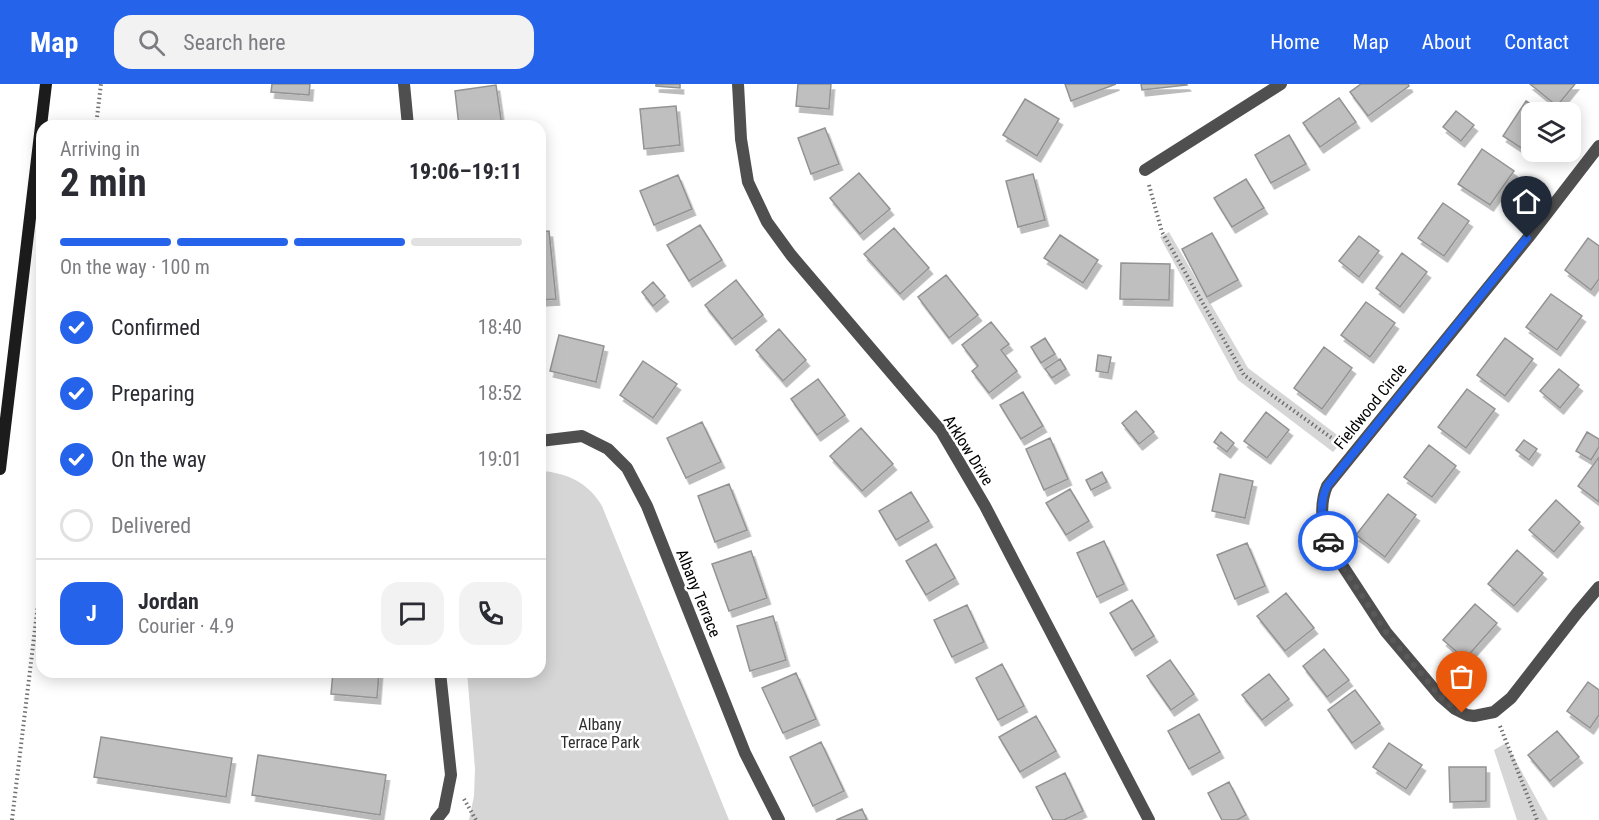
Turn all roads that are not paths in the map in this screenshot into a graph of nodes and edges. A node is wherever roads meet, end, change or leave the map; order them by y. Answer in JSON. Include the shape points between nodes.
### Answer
{"nodes":[{"id":1,"x":46,"y":84,"type":"edge"},
{"id":2,"x":404,"y":84,"type":"edge"},
{"id":3,"x":738,"y":84,"type":"edge"},
{"id":4,"x":1281,"y":84,"type":"edge"},
{"id":5,"x":42,"y":120,"type":"edge"},
{"id":6,"x":407,"y":120,"type":"edge"},
{"id":7,"x":1599,"y":146,"type":"edge"},
{"id":8,"x":36,"y":168,"type":"edge"},
{"id":9,"x":1145,"y":170,"type":"road end"},
{"id":10,"x":546,"y":440,"type":"edge"},
{"id":11,"x":0,"y":469,"type":"edge"},
{"id":12,"x":1599,"y":587,"type":"edge"},
{"id":13,"x":441,"y":678,"type":"edge"},
{"id":14,"x":436,"y":820,"type":"edge"},
{"id":15,"x":779,"y":820,"type":"edge"},
{"id":16,"x":1149,"y":820,"type":"edge"}],
"edges":[{"from":1,"to":5,"type":"main road"},
{"from":2,"to":6,"type":"street"},
{"from":3,"to":16,"type":"street","name":"Arklow Drive","via":[[748,182],[767,222],[941,431],[985,506]]},
{"from":4,"to":9,"type":"street"},
{"from":7,"to":12,"type":"street","name":"Fieldwood Circle","via":[[1352,453],[1327,486],[1322,511],[1329,545],[1386,632],[1440,696],[1467,715],[1494,711],[1511,698]]},
{"from":8,"to":11,"type":"main road"},
{"from":10,"to":15,"type":"street","name":"Albany Terrace","via":[[582,436],[608,449],[627,468],[647,506],[745,753]]},
{"from":13,"to":14,"type":"street","via":[[451,775],[444,810]]}]}
